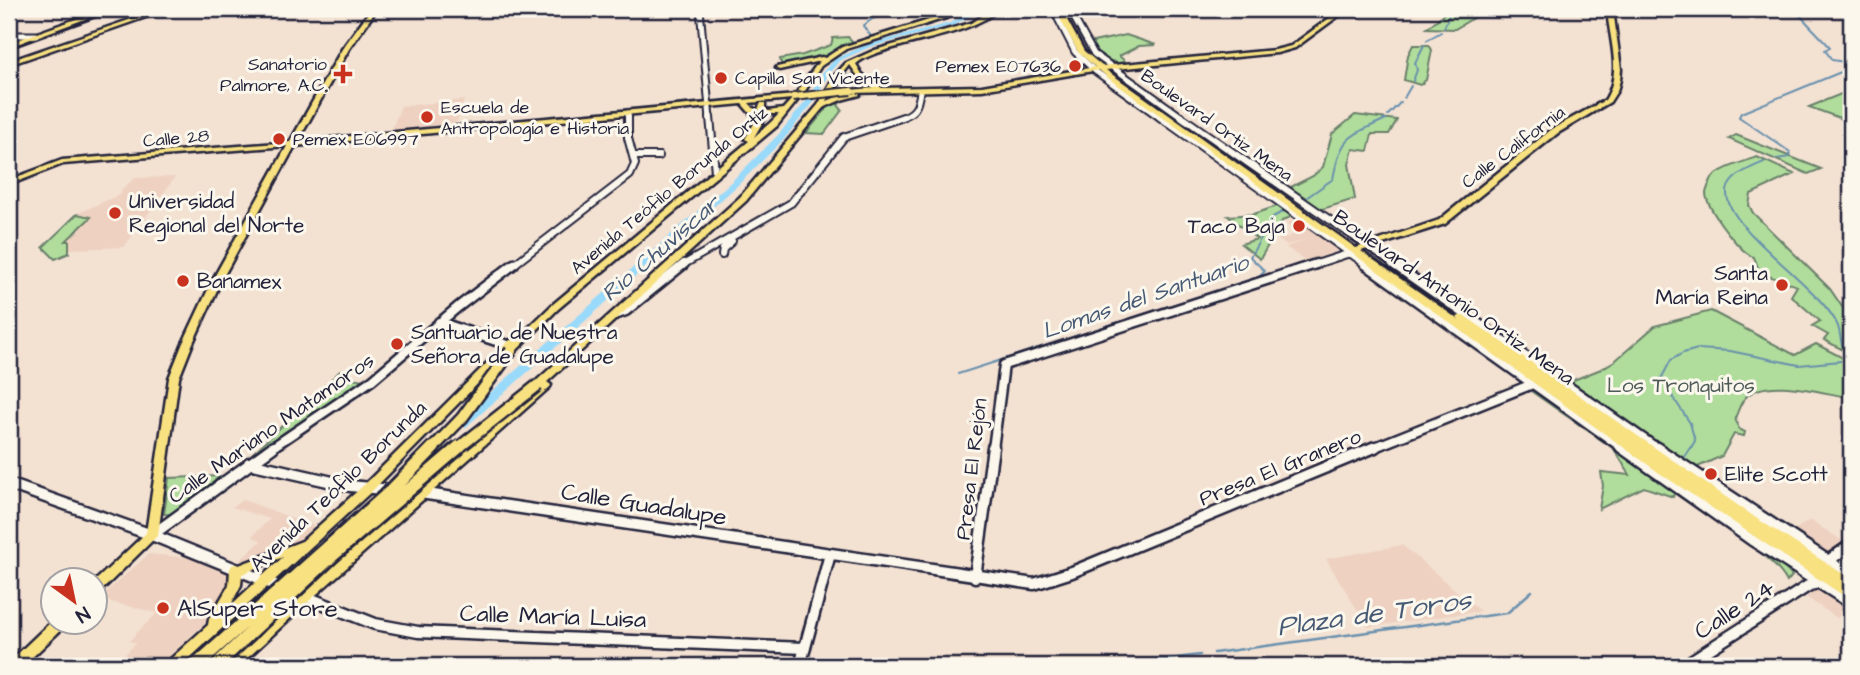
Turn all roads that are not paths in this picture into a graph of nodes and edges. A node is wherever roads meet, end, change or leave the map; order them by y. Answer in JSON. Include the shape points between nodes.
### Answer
{"nodes":[{"id":1,"x":107,"y":9,"type":"edge"},
{"id":2,"x":163,"y":9,"type":"edge"},
{"id":3,"x":374,"y":9,"type":"edge"},
{"id":4,"x":700,"y":9,"type":"edge"},
{"id":5,"x":960,"y":9,"type":"edge"},
{"id":6,"x":997,"y":9,"type":"edge"},
{"id":7,"x":1055,"y":9,"type":"edge"},
{"id":8,"x":1067,"y":9,"type":"edge"},
{"id":9,"x":1345,"y":9,"type":"edge"},
{"id":10,"x":1610,"y":9,"type":"edge"},
{"id":11,"x":9,"y":35,"type":"edge"},
{"id":12,"x":34,"y":35,"type":"junction"},
{"id":13,"x":9,"y":44,"type":"edge"},
{"id":14,"x":829,"y":56,"type":"junction"},
{"id":15,"x":861,"y":57,"type":"junction"},
{"id":16,"x":9,"y":62,"type":"edge"},
{"id":17,"x":1133,"y":66,"type":"junction"},
{"id":18,"x":1104,"y":68,"type":"junction"},
{"id":19,"x":809,"y":80,"type":"junction"},
{"id":20,"x":833,"y":85,"type":"junction"},
{"id":21,"x":885,"y":91,"type":"junction"},
{"id":22,"x":852,"y":92,"type":"junction"},
{"id":23,"x":920,"y":92,"type":"junction"},
{"id":24,"x":793,"y":98,"type":"junction"},
{"id":25,"x":768,"y":102,"type":"junction"},
{"id":26,"x":742,"y":103,"type":"junction"},
{"id":27,"x":709,"y":106,"type":"junction"},
{"id":28,"x":821,"y":106,"type":"junction"},
{"id":29,"x":786,"y":111,"type":"junction"},
{"id":30,"x":628,"y":113,"type":"junction"},
{"id":31,"x":292,"y":144,"type":"junction"},
{"id":32,"x":740,"y":151,"type":"junction"},
{"id":33,"x":659,"y":156,"type":"dead end"},
{"id":34,"x":635,"y":160,"type":"junction"},
{"id":35,"x":715,"y":172,"type":"junction"},
{"id":36,"x":9,"y":183,"type":"edge"},
{"id":37,"x":764,"y":216,"type":"junction"},
{"id":38,"x":1359,"y":250,"type":"junction"},
{"id":39,"x":722,"y":255,"type":"dead end"},
{"id":40,"x":618,"y":314,"type":"junction"},
{"id":41,"x":439,"y":322,"type":"junction"},
{"id":42,"x":528,"y":332,"type":"joint"},
{"id":43,"x":511,"y":348,"type":"junction"},
{"id":44,"x":560,"y":366,"type":"junction"},
{"id":45,"x":1536,"y":382,"type":"junction"},
{"id":46,"x":1621,"y":429,"type":"junction"},
{"id":47,"x":249,"y":463,"type":"junction"},
{"id":48,"x":9,"y":484,"type":"edge"},
{"id":49,"x":368,"y":488,"type":"junction"},
{"id":50,"x":425,"y":493,"type":"junction"},
{"id":51,"x":152,"y":535,"type":"junction"},
{"id":52,"x":313,"y":538,"type":"junction"},
{"id":53,"x":1851,"y":545,"type":"edge"},
{"id":54,"x":830,"y":554,"type":"junction"},
{"id":55,"x":1851,"y":560,"type":"edge"},
{"id":56,"x":238,"y":570,"type":"junction"},
{"id":57,"x":1821,"y":574,"type":"junction"},
{"id":58,"x":1851,"y":576,"type":"edge"},
{"id":59,"x":108,"y":577,"type":"edge"},
{"id":60,"x":975,"y":577,"type":"junction"},
{"id":61,"x":266,"y":582,"type":"junction"},
{"id":62,"x":1034,"y":584,"type":"joint"},
{"id":63,"x":1851,"y":584,"type":"edge"},
{"id":64,"x":1851,"y":594,"type":"edge"},
{"id":65,"x":305,"y":596,"type":"junction"},
{"id":66,"x":1851,"y":603,"type":"edge"},
{"id":67,"x":209,"y":632,"type":"junction"},
{"id":68,"x":45,"y":636,"type":"edge"},
{"id":69,"x":805,"y":648,"type":"junction"},
{"id":70,"x":14,"y":666,"type":"edge"},
{"id":71,"x":172,"y":666,"type":"edge"},
{"id":72,"x":195,"y":666,"type":"edge"},
{"id":73,"x":215,"y":666,"type":"edge"},
{"id":74,"x":230,"y":666,"type":"edge"},
{"id":75,"x":800,"y":666,"type":"edge"},
{"id":76,"x":1683,"y":666,"type":"edge"}],
"edges":[{"from":1,"to":12,"type":"main road"},
{"from":2,"to":16,"type":"main road"},
{"from":3,"to":31,"type":"main road"},
{"from":4,"to":27,"type":"street"},
{"from":5,"to":14,"type":"main road","name":"Avenida Teófilo Borunda Ortíz"},
{"from":6,"to":15,"type":"main road","name":"Avenida Teófilo Borunda Ortíz","via":[[964,27]]},
{"from":7,"to":18,"type":"main road","name":"Boulevard Antonio Ortiz Mena","via":[[1081,52]]},
{"from":8,"to":18,"type":"main road","name":"Boulevard Antonio Ortiz Mena","via":[[1086,49]]},
{"from":9,"to":17,"type":"main road","via":[[1283,51]]},
{"from":10,"to":38,"type":"main road","name":"Calle California","via":[[1619,68],[1608,101],[1555,131],[1442,222]]},
{"from":11,"to":12,"type":"street"},
{"from":12,"to":13,"type":"main road"},
{"from":14,"to":19,"type":"main road","name":"Avenida Teófilo Borunda Ortíz"},
{"from":14,"to":19,"type":"main road","via":[[780,71],[800,70]]},
{"from":15,"to":20,"type":"main road","name":"Avenida Teófilo Borunda Ortíz","via":[[843,68]]},
{"from":15,"to":21,"type":"main road","via":[[853,64],[855,70]]},
{"from":17,"to":18,"type":"main road"},
{"from":17,"to":18,"type":"main road"},
{"from":18,"to":23,"type":"main road","via":[[996,89]]},
{"from":18,"to":38,"type":"main road","name":"Boulevard Antonio Ortiz Mena"},
{"from":19,"to":29,"type":"main road","name":"Avenida Teófilo Borunda Ortíz"},
{"from":20,"to":22,"type":"main road","via":[[844,79],[864,85]]},
{"from":20,"to":28,"type":"main road","name":"Avenida Teófilo Borunda Ortíz"},
{"from":21,"to":22,"type":"main road"},
{"from":21,"to":23,"type":"main road"},
{"from":21,"to":28,"type":"main road","via":[[847,96]]},
{"from":22,"to":24,"type":"main road","bridge":true},
{"from":23,"to":37,"type":"street","via":[[916,110],[908,117],[839,141],[793,201]]},
{"from":24,"to":25,"type":"main road"},
{"from":24,"to":26,"type":"main road"},
{"from":25,"to":26,"type":"main road"},
{"from":25,"to":29,"type":"main road","via":[[761,106],[762,111]]},
{"from":26,"to":27,"type":"main road","name":"Calle 28"},
{"from":26,"to":32,"type":"main road","via":[[760,120]]},
{"from":27,"to":30,"type":"main road","name":"Calle 28"},
{"from":27,"to":35,"type":"street"},
{"from":28,"to":40,"type":"main road","name":"Avenida Teófilo Borunda Ortíz","via":[[743,199]]},
{"from":29,"to":32,"type":"main road","name":"Avenida Teófilo Borunda Ortíz"},
{"from":30,"to":31,"type":"main road","name":"Calle 28"},
{"from":30,"to":34,"type":"street","via":[[628,138]]},
{"from":31,"to":36,"type":"main road","name":"Calle 28","via":[[62,162]]},
{"from":31,"to":51,"type":"main road","via":[[223,269],[177,368]]},
{"from":32,"to":35,"type":"main road","name":"Avenida Teófilo Borunda Ortíz"},
{"from":33,"to":34,"type":"street"},
{"from":34,"to":41,"type":"street","name":"Calle Mariano Matamoros","via":[[629,174]]},
{"from":35,"to":42,"type":"main road","name":"Avenida Teófilo Borunda Ortíz"},
{"from":37,"to":39,"type":"street","via":[[724,247]]},
{"from":37,"to":40,"type":"street","via":[[666,275]]},
{"from":38,"to":45,"type":"main road","name":"Boulevard Antonio Ortiz Mena"},
{"from":38,"to":46,"type":"main road","name":"Boulevard Antonio Ortiz Mena"},
{"from":38,"to":57,"type":"street","name":"Boulevard Antonio Ortiz Mena","via":[[1690,471]]},
{"from":38,"to":60,"type":"street","name":"Presa El Rejón","via":[[1004,365]]},
{"from":40,"to":44,"type":"main road","name":"Avenida Teófilo Borunda"},
{"from":41,"to":43,"type":"street"},
{"from":41,"to":47,"type":"street","name":"Calle Mariano Matamoros","via":[[372,380]]},
{"from":42,"to":43,"type":"main road","name":"Avenida Teófilo Borunda"},
{"from":43,"to":49,"type":"main road","name":"Avenida Teófilo Borunda"},
{"from":43,"to":72,"type":"main road","bridge":true,"via":[[462,418],[391,491]]},
{"from":44,"to":50,"type":"main road","name":"Avenida Teófilo Borunda","via":[[553,379]]},
{"from":44,"to":73,"type":"main road","name":"Avenida Teófilo Borunda","bridge":true,"via":[[401,493]]},
{"from":45,"to":46,"type":"main road","via":[[1549,383]]},
{"from":45,"to":57,"type":"main road","name":"Boulevard Antonio Ortiz Mena"},
{"from":45,"to":62,"type":"street","name":"Presa El Granero"},
{"from":46,"to":57,"type":"main road","name":"Boulevard Antonio Ortiz Mena"},
{"from":47,"to":49,"type":"street","name":"Calle Guadalupe"},
{"from":47,"to":51,"type":"street","name":"Calle Mariano Matamoros"},
{"from":48,"to":51,"type":"street","name":"Calle María Luisa"},
{"from":49,"to":50,"type":"street","name":"Calle Guadalupe","bridge":true},
{"from":49,"to":52,"type":"main road","name":"Avenida Teófilo Borunda"},
{"from":50,"to":54,"type":"street","name":"Calle Guadalupe"},
{"from":50,"to":65,"type":"main road","name":"Avenida Teófilo Borunda"},
{"from":51,"to":56,"type":"street","name":"Calle María Luisa"},
{"from":51,"to":59,"type":"main road"},
{"from":52,"to":56,"type":"main road"},
{"from":52,"to":61,"type":"main road","name":"Avenida Teófilo Borunda"},
{"from":53,"to":57,"type":"street"},
{"from":54,"to":60,"type":"street","name":"Calle Guadalupe"},
{"from":54,"to":69,"type":"street"},
{"from":55,"to":57,"type":"street"},
{"from":56,"to":61,"type":"street","name":"Calle María Luisa"},
{"from":56,"to":67,"type":"main road","via":[[227,602]]},
{"from":57,"to":58,"type":"street","name":"Boulevard Antonio Ortiz Mena"},
{"from":57,"to":63,"type":"main road","name":"Boulevard Antonio Ortiz Mena"},
{"from":57,"to":64,"type":"main road","name":"Boulevard Antonio Ortiz Mena"},
{"from":57,"to":66,"type":"street","name":"Boulevard Antonio Ortiz Mena"},
{"from":57,"to":76,"type":"street","name":"Calle 24"},
{"from":60,"to":62,"type":"street","name":"Calle Guadalupe"},
{"from":61,"to":65,"type":"street","name":"Calle María Luisa","bridge":true},
{"from":61,"to":67,"type":"main road","name":"Avenida Teófilo Borunda"},
{"from":65,"to":69,"type":"street","name":"Calle María Luisa","via":[[375,624],[418,632]]},
{"from":65,"to":74,"type":"main road","name":"Avenida Teófilo Borunda"},
{"from":67,"to":71,"type":"main road","name":"Avenida Teófilo Borunda"},
{"from":68,"to":70,"type":"main road"},
{"from":69,"to":75,"type":"street"}]}
